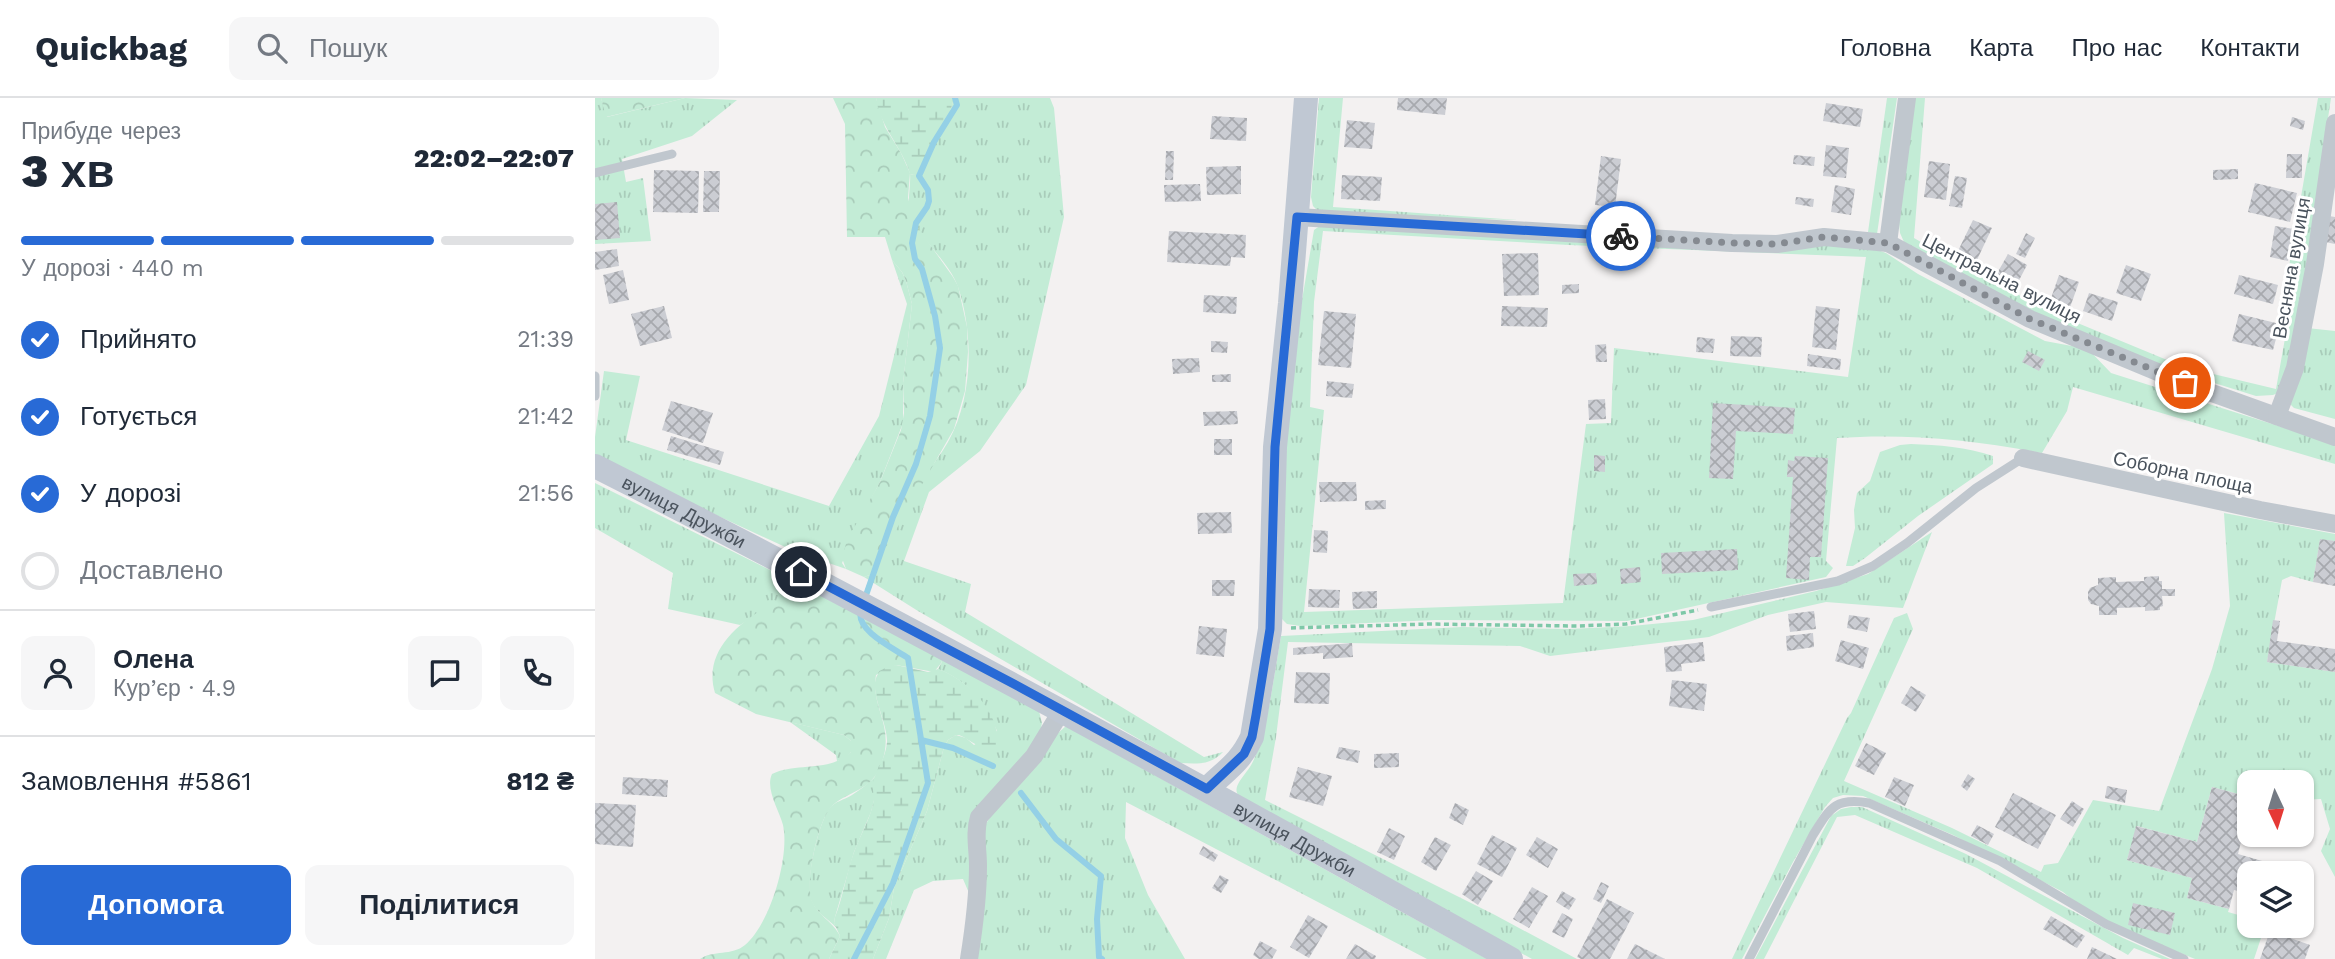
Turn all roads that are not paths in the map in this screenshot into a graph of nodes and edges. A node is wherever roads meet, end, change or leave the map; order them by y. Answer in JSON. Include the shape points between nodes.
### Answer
{"nodes":[{"id":1,"x":1306,"y":98,"type":"edge"},
{"id":2,"x":1907,"y":98,"type":"edge"},
{"id":3,"x":2335,"y":123,"type":"edge"},
{"id":4,"x":671,"y":154,"type":"dead end"},
{"id":5,"x":595,"y":173,"type":"edge"},
{"id":6,"x":1297,"y":217,"type":"junction"},
{"id":7,"x":1888,"y":243,"type":"junction"},
{"id":8,"x":595,"y":376,"type":"edge"},
{"id":9,"x":595,"y":396,"type":"edge"},
{"id":10,"x":2277,"y":416,"type":"junction"},
{"id":11,"x":2335,"y":437,"type":"edge"},
{"id":12,"x":2023,"y":458,"type":"joint"},
{"id":13,"x":595,"y":466,"type":"edge"},
{"id":14,"x":2335,"y":524,"type":"edge"},
{"id":15,"x":1711,"y":607,"type":"road end"},
{"id":16,"x":1062,"y":710,"type":"junction"},
{"id":17,"x":1207,"y":789,"type":"junction"},
{"id":18,"x":969,"y":959,"type":"edge"},
{"id":19,"x":1511,"y":959,"type":"edge"},
{"id":20,"x":1749,"y":959,"type":"edge"},
{"id":21,"x":2184,"y":959,"type":"edge"}],
"edges":[{"from":1,"to":6,"type":"street"},
{"from":2,"to":7,"type":"street"},
{"from":3,"to":10,"type":"street","name":"Весняна вулиця","via":[[2295,369]]},
{"from":4,"to":5,"type":"lane"},
{"from":6,"to":7,"type":"street","via":[[1732,243],[1777,244],[1823,237]]},
{"from":6,"to":17,"type":"street","via":[[1275,447],[1270,629],[1252,737],[1234,766]]},
{"from":7,"to":10,"type":"street","name":"Центральна вулиця","via":[[2030,319]]},
{"from":8,"to":9,"type":"lane"},
{"from":10,"to":11,"type":"street","name":"Центральна вулиця"},
{"from":12,"to":14,"type":"street","name":"Соборна площа"},
{"from":12,"to":15,"type":"lane","via":[[1873,566],[1838,581]]},
{"from":13,"to":16,"type":"street","name":"вулиця Дружби"},
{"from":16,"to":17,"type":"street","name":"вулиця Дружби"},
{"from":16,"to":18,"type":"street","via":[[1034,756],[979,817],[977,912]]},
{"from":17,"to":19,"type":"street","name":"вулиця Дружби"},
{"from":20,"to":21,"type":"lane","via":[[1825,816],[1838,803],[1850,800],[1869,803],[2000,861],[2106,924]]}]}
